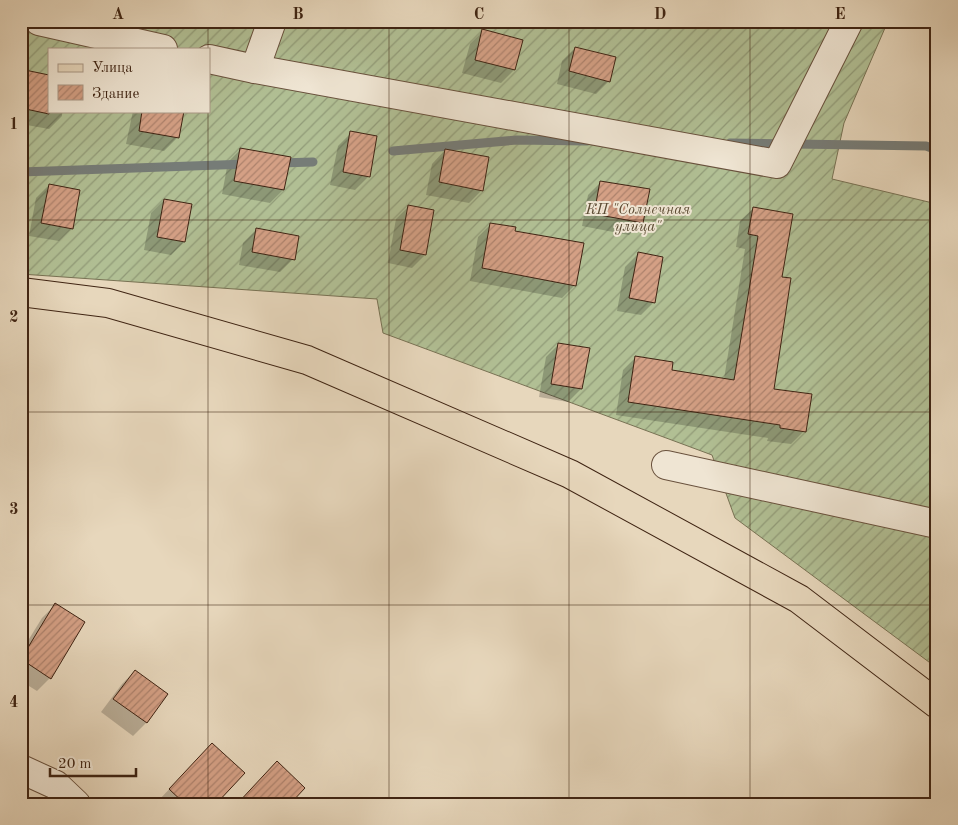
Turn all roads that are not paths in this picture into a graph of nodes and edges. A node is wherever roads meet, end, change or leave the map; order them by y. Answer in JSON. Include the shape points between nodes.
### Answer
{"nodes":[{"id":1,"x":39,"y":21,"type":"edge"},
{"id":2,"x":272,"y":21,"type":"edge"},
{"id":3,"x":849,"y":21,"type":"edge"},
{"id":4,"x":160,"y":48,"type":"edge"},
{"id":5,"x":210,"y":59,"type":"edge"},
{"id":6,"x":255,"y":69,"type":"junction"},
{"id":7,"x":21,"y":292,"type":"edge"},
{"id":8,"x":666,"y":465,"type":"dead end"},
{"id":9,"x":937,"y":524,"type":"edge"},
{"id":10,"x":937,"y":704,"type":"edge"},
{"id":11,"x":21,"y":769,"type":"edge"},
{"id":12,"x":76,"y":804,"type":"edge"}],
"edges":[{"from":1,"to":4,"type":"street"},
{"from":2,"to":6,"type":"street"},
{"from":3,"to":6,"type":"street","via":[[777,164]]},
{"from":5,"to":6,"type":"street"},
{"from":7,"to":10,"type":"main road","via":[[108,303],[307,360],[570,474],[799,599]]},
{"from":8,"to":9,"type":"street"},
{"from":11,"to":12,"type":"street","via":[[56,785]]}]}
